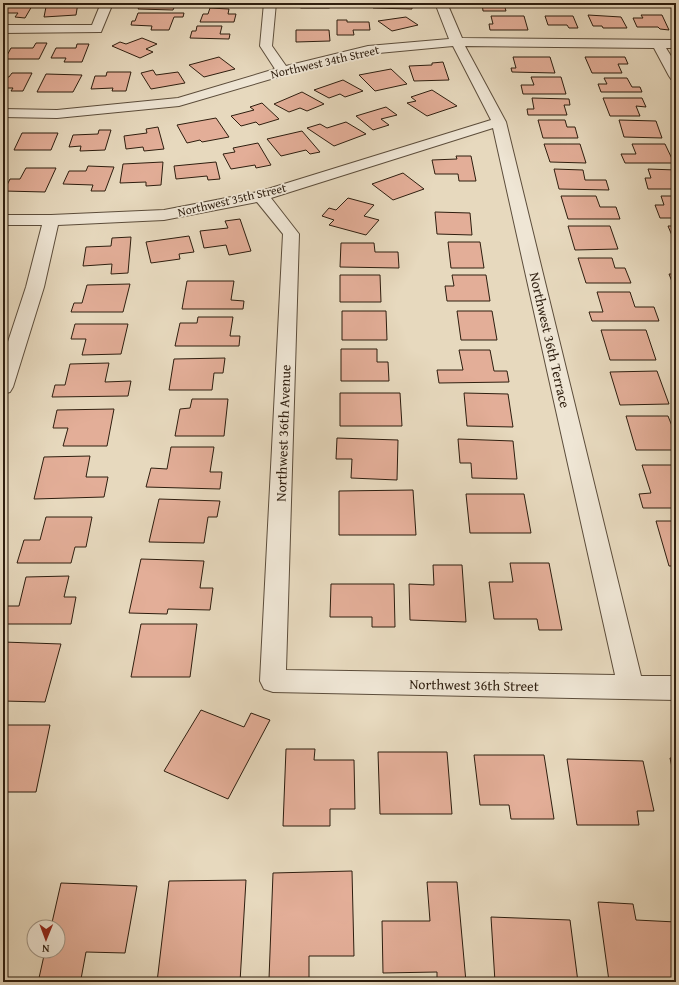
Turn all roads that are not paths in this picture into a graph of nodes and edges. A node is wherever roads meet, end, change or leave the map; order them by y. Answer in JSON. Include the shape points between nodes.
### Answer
{"nodes":[{"id":1,"x":106,"y":3,"type":"edge"},
{"id":2,"x":270,"y":3,"type":"edge"},
{"id":3,"x":441,"y":3,"type":"edge"},
{"id":4,"x":3,"y":29,"type":"edge"},
{"id":5,"x":457,"y":42,"type":"junction"},
{"id":6,"x":658,"y":44,"type":"junction"},
{"id":7,"x":676,"y":44,"type":"edge"},
{"id":8,"x":283,"y":71,"type":"junction"},
{"id":9,"x":676,"y":76,"type":"edge"},
{"id":10,"x":3,"y":113,"type":"edge"},
{"id":11,"x":499,"y":122,"type":"junction"},
{"id":12,"x":260,"y":196,"type":"junction"},
{"id":13,"x":3,"y":220,"type":"edge"},
{"id":14,"x":51,"y":220,"type":"junction"},
{"id":15,"x":3,"y":387,"type":"edge"},
{"id":16,"x":273,"y":681,"type":"joint"},
{"id":17,"x":631,"y":687,"type":"junction"},
{"id":18,"x":676,"y":688,"type":"edge"}],
"edges":[{"from":1,"to":4,"type":"street","via":[[97,29]]},
{"from":2,"to":8,"type":"street","via":[[266,46]]},
{"from":3,"to":5,"type":"street","name":"Northwest 36th Terrace"},
{"from":5,"to":6,"type":"street","name":"Northwest 34th Street"},
{"from":5,"to":8,"type":"street","name":"Northwest 34th Street","via":[[368,50]]},
{"from":5,"to":11,"type":"street","name":"Northwest 36th Terrace"},
{"from":6,"to":7,"type":"street","name":"Northwest 34th Street"},
{"from":6,"to":9,"type":"street"},
{"from":8,"to":10,"type":"street","name":"Northwest 34th Street","via":[[179,102],[57,114]]},
{"from":11,"to":12,"type":"street","name":"Northwest 35th Street"},
{"from":11,"to":17,"type":"street","name":"Northwest 36th Terrace"},
{"from":12,"to":14,"type":"street","name":"Northwest 35th Street","via":[[164,215]]},
{"from":12,"to":16,"type":"street","name":"Northwest 36th Avenue","via":[[291,234]]},
{"from":13,"to":14,"type":"street","name":"Northwest 35th Street"},
{"from":14,"to":15,"type":"street","via":[[35,287]]},
{"from":16,"to":17,"type":"street","name":"Northwest 36th Street"},
{"from":17,"to":18,"type":"street","name":"Northwest 36th Street"}]}
